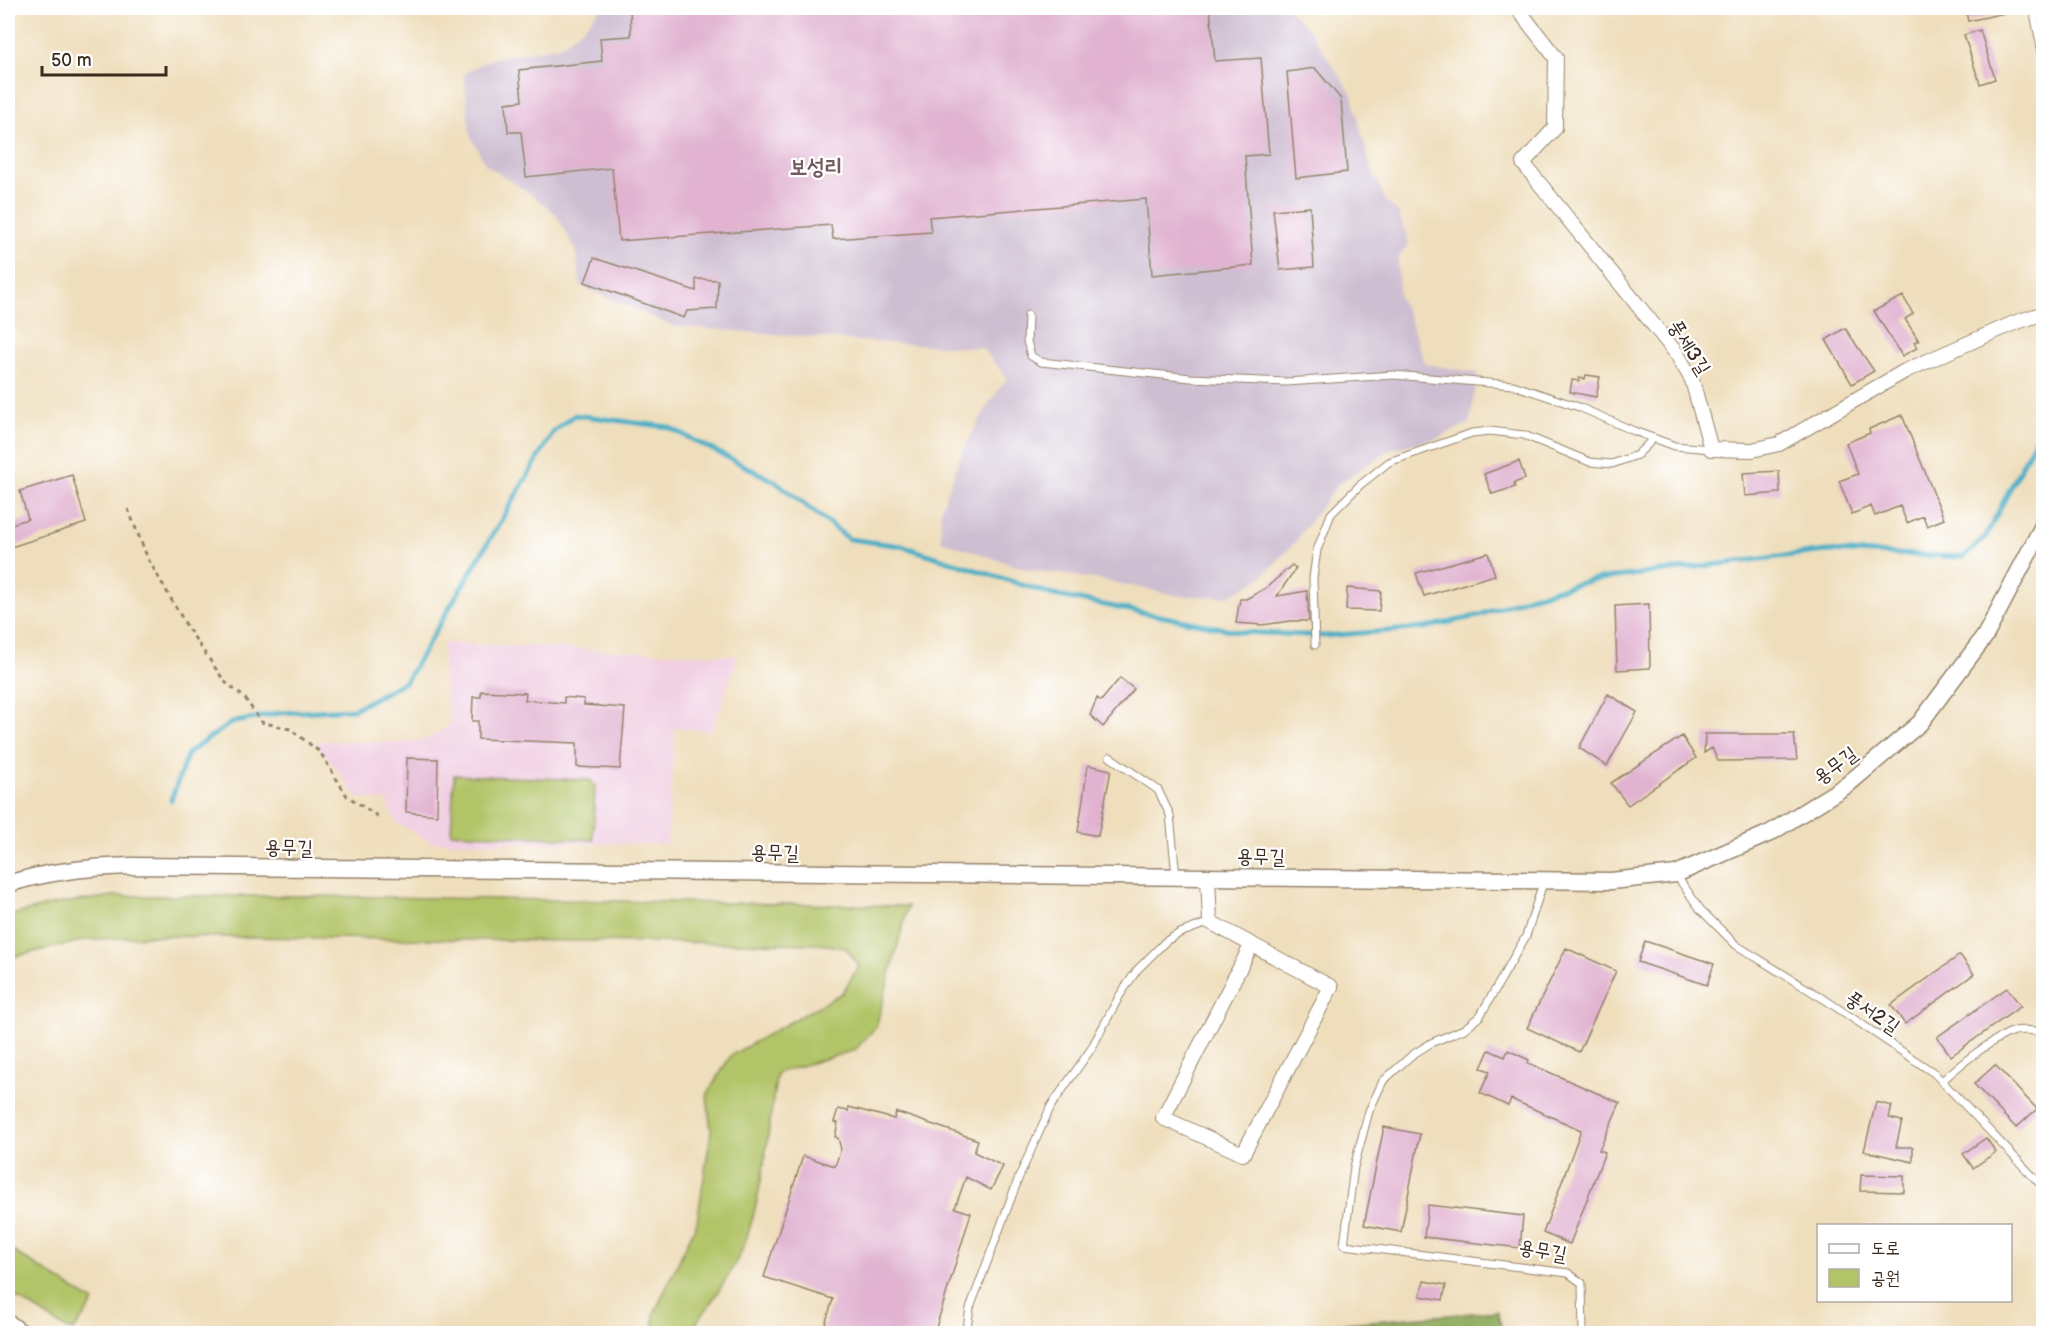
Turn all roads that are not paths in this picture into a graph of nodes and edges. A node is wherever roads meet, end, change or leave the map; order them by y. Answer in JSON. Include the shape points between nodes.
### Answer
{"nodes":[{"id":1,"x":1517,"y":8,"type":"edge"},
{"id":2,"x":2033,"y":8,"type":"edge"},
{"id":3,"x":2043,"y":63,"type":"edge"},
{"id":4,"x":2043,"y":314,"type":"edge"},
{"id":5,"x":1028,"y":315,"type":"dead end"},
{"id":6,"x":1654,"y":438,"type":"junction"},
{"id":7,"x":1711,"y":449,"type":"junction"},
{"id":8,"x":2043,"y":525,"type":"edge"},
{"id":9,"x":1315,"y":643,"type":"dead end"},
{"id":10,"x":1110,"y":757,"type":"dead end"},
{"id":11,"x":1676,"y":874,"type":"junction"},
{"id":12,"x":1176,"y":876,"type":"junction"},
{"id":13,"x":1208,"y":877,"type":"junction"},
{"id":14,"x":1544,"y":880,"type":"junction"},
{"id":15,"x":8,"y":884,"type":"edge"},
{"id":16,"x":1210,"y":922,"type":"junction"},
{"id":17,"x":1252,"y":944,"type":"junction"},
{"id":18,"x":2043,"y":1032,"type":"edge"},
{"id":19,"x":1941,"y":1081,"type":"junction"},
{"id":20,"x":2043,"y":1188,"type":"edge"},
{"id":21,"x":8,"y":1323,"type":"edge"},
{"id":22,"x":23,"y":1334,"type":"edge"},
{"id":23,"x":966,"y":1334,"type":"edge"},
{"id":24,"x":1583,"y":1334,"type":"edge"}],
"edges":[{"from":1,"to":7,"type":"street","name":"풍세3길","via":[[1556,58],[1556,128],[1523,163],[1677,354],[1692,380]]},
{"from":2,"to":3,"type":"lane"},
{"from":4,"to":7,"type":"street","via":[[2014,322],[1905,371],[1779,444],[1752,450]]},
{"from":5,"to":6,"type":"lane","via":[[1031,356],[1041,362],[1191,378],[1286,382],[1394,375],[1513,385]]},
{"from":6,"to":7,"type":"lane","via":[[1675,446]]},
{"from":6,"to":9,"type":"lane","via":[[1637,455],[1612,464],[1590,462],[1524,435],[1490,431],[1472,433],[1389,462],[1331,514],[1317,550],[1313,578]]},
{"from":8,"to":11,"type":"street","name":"용무길","via":[[1986,636],[1920,723],[1847,785],[1770,833]]},
{"from":10,"to":12,"type":"lane","via":[[1158,790],[1170,815]]},
{"from":11,"to":14,"type":"street","name":"용무길","via":[[1611,881]]},
{"from":11,"to":19,"type":"lane","name":"풍서2길","via":[[1700,909],[1737,945],[1827,1001]]},
{"from":12,"to":13,"type":"street","name":"용무길"},
{"from":12,"to":15,"type":"street","name":"용무길","via":[[132,866],[91,867]]},
{"from":13,"to":14,"type":"street","name":"용무길"},
{"from":13,"to":16,"type":"street"},
{"from":14,"to":24,"type":"lane","name":"용무길","via":[[1526,936],[1480,1016],[1464,1029],[1412,1055],[1383,1081],[1369,1112],[1354,1167],[1344,1245],[1568,1273],[1582,1283]]},
{"from":16,"to":17,"type":"street"},
{"from":16,"to":23,"type":"lane","via":[[1166,940],[1137,970],[1051,1107],[1019,1177],[970,1308]]},
{"from":17,"to":17,"type":"street","via":[[1331,987],[1243,1154],[1163,1118]]},
{"from":18,"to":19,"type":"lane","via":[[2016,1031],[1978,1052]]},
{"from":19,"to":20,"type":"lane","name":"풍서2길"},
{"from":21,"to":22,"type":"street"}]}
